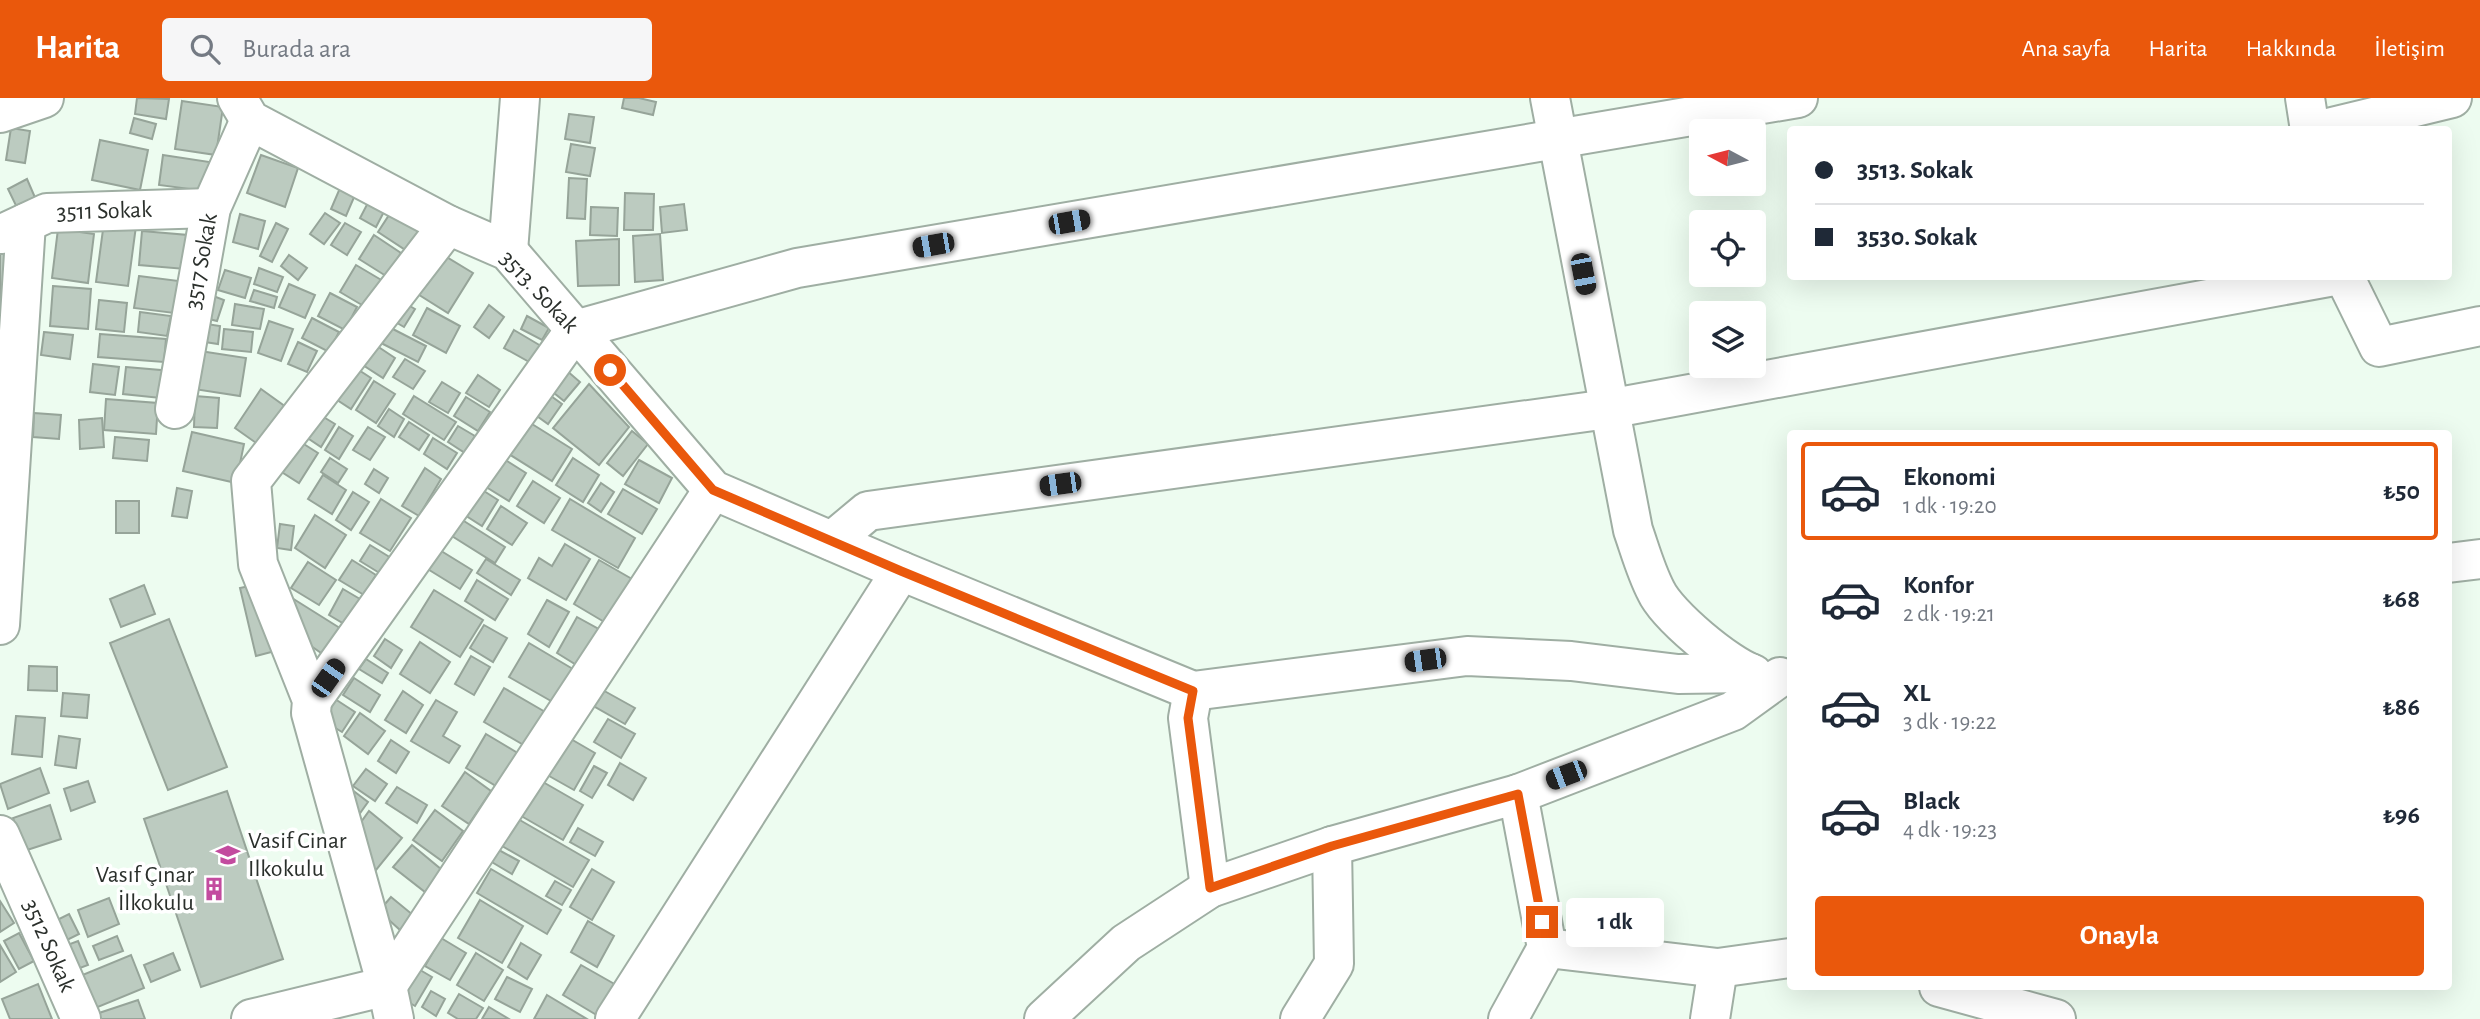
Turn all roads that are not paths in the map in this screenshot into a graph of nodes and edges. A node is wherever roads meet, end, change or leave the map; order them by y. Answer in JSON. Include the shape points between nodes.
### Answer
{"nodes":[{"id":1,"x":44,"y":98,"type":"edge"},
{"id":2,"x":520,"y":98,"type":"edge"},
{"id":3,"x":1550,"y":98,"type":"edge"},
{"id":4,"x":1798,"y":98,"type":"edge"},
{"id":5,"x":2305,"y":98,"type":"edge"},
{"id":6,"x":2452,"y":98,"type":"edge"},
{"id":7,"x":244,"y":109,"type":"edge"},
{"id":8,"x":0,"y":113,"type":"edge"},
{"id":9,"x":2309,"y":126,"type":"edge"},
{"id":10,"x":2336,"y":126,"type":"edge"},
{"id":11,"x":1557,"y":138,"type":"junction"},
{"id":12,"x":211,"y":208,"type":"junction"},
{"id":13,"x":448,"y":225,"type":"junction"},
{"id":14,"x":13,"y":229,"type":"edge"},
{"id":15,"x":508,"y":251,"type":"junction"},
{"id":16,"x":2312,"y":280,"type":"edge"},
{"id":17,"x":2346,"y":280,"type":"edge"},
{"id":18,"x":2480,"y":326,"type":"edge"},
{"id":19,"x":575,"y":330,"type":"junction"},
{"id":20,"x":175,"y":409,"type":"dead end"},
{"id":21,"x":1608,"y":409,"type":"junction"},
{"id":22,"x":713,"y":490,"type":"junction"},
{"id":23,"x":832,"y":541,"type":"junction"},
{"id":24,"x":2,"y":544,"type":"edge"},
{"id":25,"x":2480,"y":559,"type":"edge"},
{"id":26,"x":2452,"y":562,"type":"edge"},
{"id":27,"x":901,"y":571,"type":"junction"},
{"id":28,"x":0,"y":625,"type":"edge"},
{"id":29,"x":1774,"y":675,"type":"edge"},
{"id":30,"x":1193,"y":691,"type":"junction"},
{"id":31,"x":312,"y":700,"type":"junction"},
{"id":32,"x":1518,"y":794,"type":"junction"},
{"id":33,"x":0,"y":835,"type":"edge"},
{"id":34,"x":1332,"y":846,"type":"junction"},
{"id":35,"x":1210,"y":888,"type":"junction"},
{"id":36,"x":1547,"y":948,"type":"junction"},
{"id":37,"x":1787,"y":958,"type":"edge"},
{"id":38,"x":1718,"y":968,"type":"junction"},
{"id":39,"x":1947,"y":990,"type":"edge"},
{"id":40,"x":390,"y":1002,"type":"edge"},
{"id":41,"x":2014,"y":1014,"type":"edge"},
{"id":42,"x":82,"y":1019,"type":"edge"},
{"id":43,"x":251,"y":1019,"type":"edge"},
{"id":44,"x":615,"y":1019,"type":"edge"},
{"id":45,"x":1044,"y":1019,"type":"edge"},
{"id":46,"x":1300,"y":1019,"type":"edge"},
{"id":47,"x":1508,"y":1019,"type":"edge"},
{"id":48,"x":1710,"y":1019,"type":"edge"},
{"id":49,"x":2056,"y":1019,"type":"edge"}],
"edges":[{"from":1,"to":8,"type":"street"},
{"from":2,"to":15,"type":"street"},
{"from":3,"to":11,"type":"street"},
{"from":4,"to":11,"type":"street"},
{"from":5,"to":9,"type":"street"},
{"from":6,"to":10,"type":"street"},
{"from":7,"to":12,"type":"street","name":"3517 Sokak"},
{"from":7,"to":13,"type":"street","name":"3513. Sokak"},
{"from":11,"to":19,"type":"street","via":[[797,268]]},
{"from":11,"to":21,"type":"street"},
{"from":12,"to":14,"type":"street","name":"3511 Sokak","via":[[47,213]]},
{"from":12,"to":20,"type":"street","name":"3517 Sokak"},
{"from":13,"to":15,"type":"street","name":"3513. Sokak"},
{"from":13,"to":31,"type":"street","via":[[251,481],[258,564]]},
{"from":14,"to":24,"type":"street"},
{"from":15,"to":19,"type":"street","name":"3513. Sokak"},
{"from":16,"to":21,"type":"street"},
{"from":17,"to":18,"type":"street","via":[[2379,347]]},
{"from":19,"to":22,"type":"street","name":"3513. Sokak"},
{"from":19,"to":31,"type":"street"},
{"from":21,"to":23,"type":"street","via":[[867,511]]},
{"from":21,"to":29,"type":"street","via":[[1633,530],[1657,594],[1717,654]]},
{"from":22,"to":23,"type":"street","name":"3513. Sokak"},
{"from":22,"to":40,"type":"street"},
{"from":23,"to":27,"type":"street","name":"3513. Sokak"},
{"from":24,"to":28,"type":"street"},
{"from":25,"to":26,"type":"street"},
{"from":27,"to":30,"type":"street","name":"3513. Sokak"},
{"from":27,"to":44,"type":"street"},
{"from":29,"to":30,"type":"street","via":[[1678,674],[1571,661],[1467,656]]},
{"from":29,"to":32,"type":"street","via":[[1733,710]]},
{"from":30,"to":35,"type":"street","via":[[1188,718]]},
{"from":31,"to":40,"type":"street","via":[[311,713]]},
{"from":32,"to":34,"type":"street"},
{"from":32,"to":36,"type":"street"},
{"from":33,"to":42,"type":"street","name":"3512 Sokak"},
{"from":34,"to":35,"type":"street"},
{"from":34,"to":46,"type":"street","via":[[1334,964]]},
{"from":35,"to":45,"type":"street","via":[[1126,943]]},
{"from":36,"to":38,"type":"street"},
{"from":36,"to":47,"type":"street"},
{"from":37,"to":38,"type":"street"},
{"from":38,"to":48,"type":"street"},
{"from":39,"to":41,"type":"street"},
{"from":40,"to":43,"type":"street"},
{"from":41,"to":49,"type":"street"}]}
